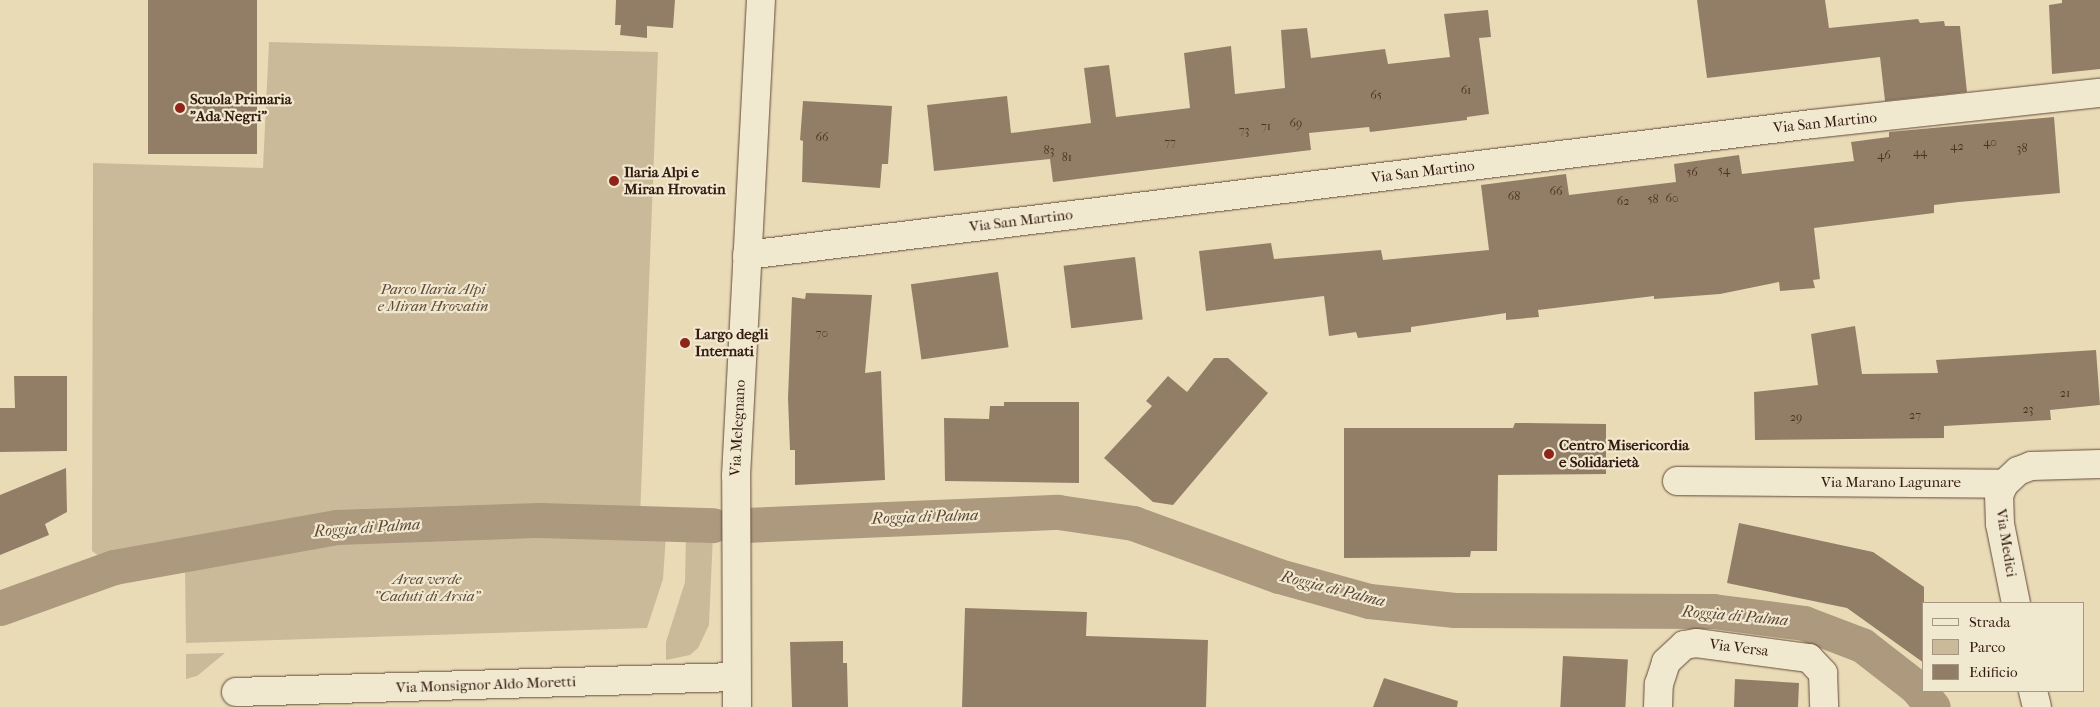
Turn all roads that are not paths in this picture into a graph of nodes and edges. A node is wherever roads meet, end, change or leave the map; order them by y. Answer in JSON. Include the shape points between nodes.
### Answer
{"nodes":[{"id":1,"x":761,"y":0,"type":"edge"},
{"id":2,"x":2100,"y":93,"type":"edge"},
{"id":3,"x":747,"y":255,"type":"junction"},
{"id":4,"x":2100,"y":464,"type":"edge"},
{"id":5,"x":1677,"y":481,"type":"dead end"},
{"id":6,"x":2004,"y":484,"type":"junction"},
{"id":7,"x":2016,"y":602,"type":"edge"},
{"id":8,"x":736,"y":677,"type":"junction"},
{"id":9,"x":236,"y":692,"type":"dead end"},
{"id":10,"x":2033,"y":692,"type":"edge"},
{"id":11,"x":736,"y":707,"type":"edge"},
{"id":12,"x":1658,"y":707,"type":"edge"},
{"id":13,"x":1824,"y":707,"type":"edge"},
{"id":14,"x":2036,"y":707,"type":"edge"}],
"edges":[{"from":1,"to":3,"type":"street","name":"Via Melegnano"},
{"from":2,"to":3,"type":"street","name":"Via San Martino","via":[[1813,124]]},
{"from":3,"to":8,"type":"street","name":"Via Melegnano","via":[[734,539]]},
{"from":4,"to":6,"type":"street","via":[[2031,466],[2018,471]]},
{"from":5,"to":6,"type":"street","name":"Via Marano Lagunare"},
{"from":6,"to":7,"type":"street","name":"Via Medici","via":[[1999,495],[2000,524]]},
{"from":8,"to":9,"type":"street","name":"Via Monsignor Aldo Moretti"},
{"from":8,"to":11,"type":"street","name":"Via Melegnano"},
{"from":10,"to":14,"type":"street"},
{"from":12,"to":13,"type":"street","name":"Via Versa","via":[[1659,684],[1666,662],[1684,645],[1696,643],[1809,658],[1823,673]]}]}
